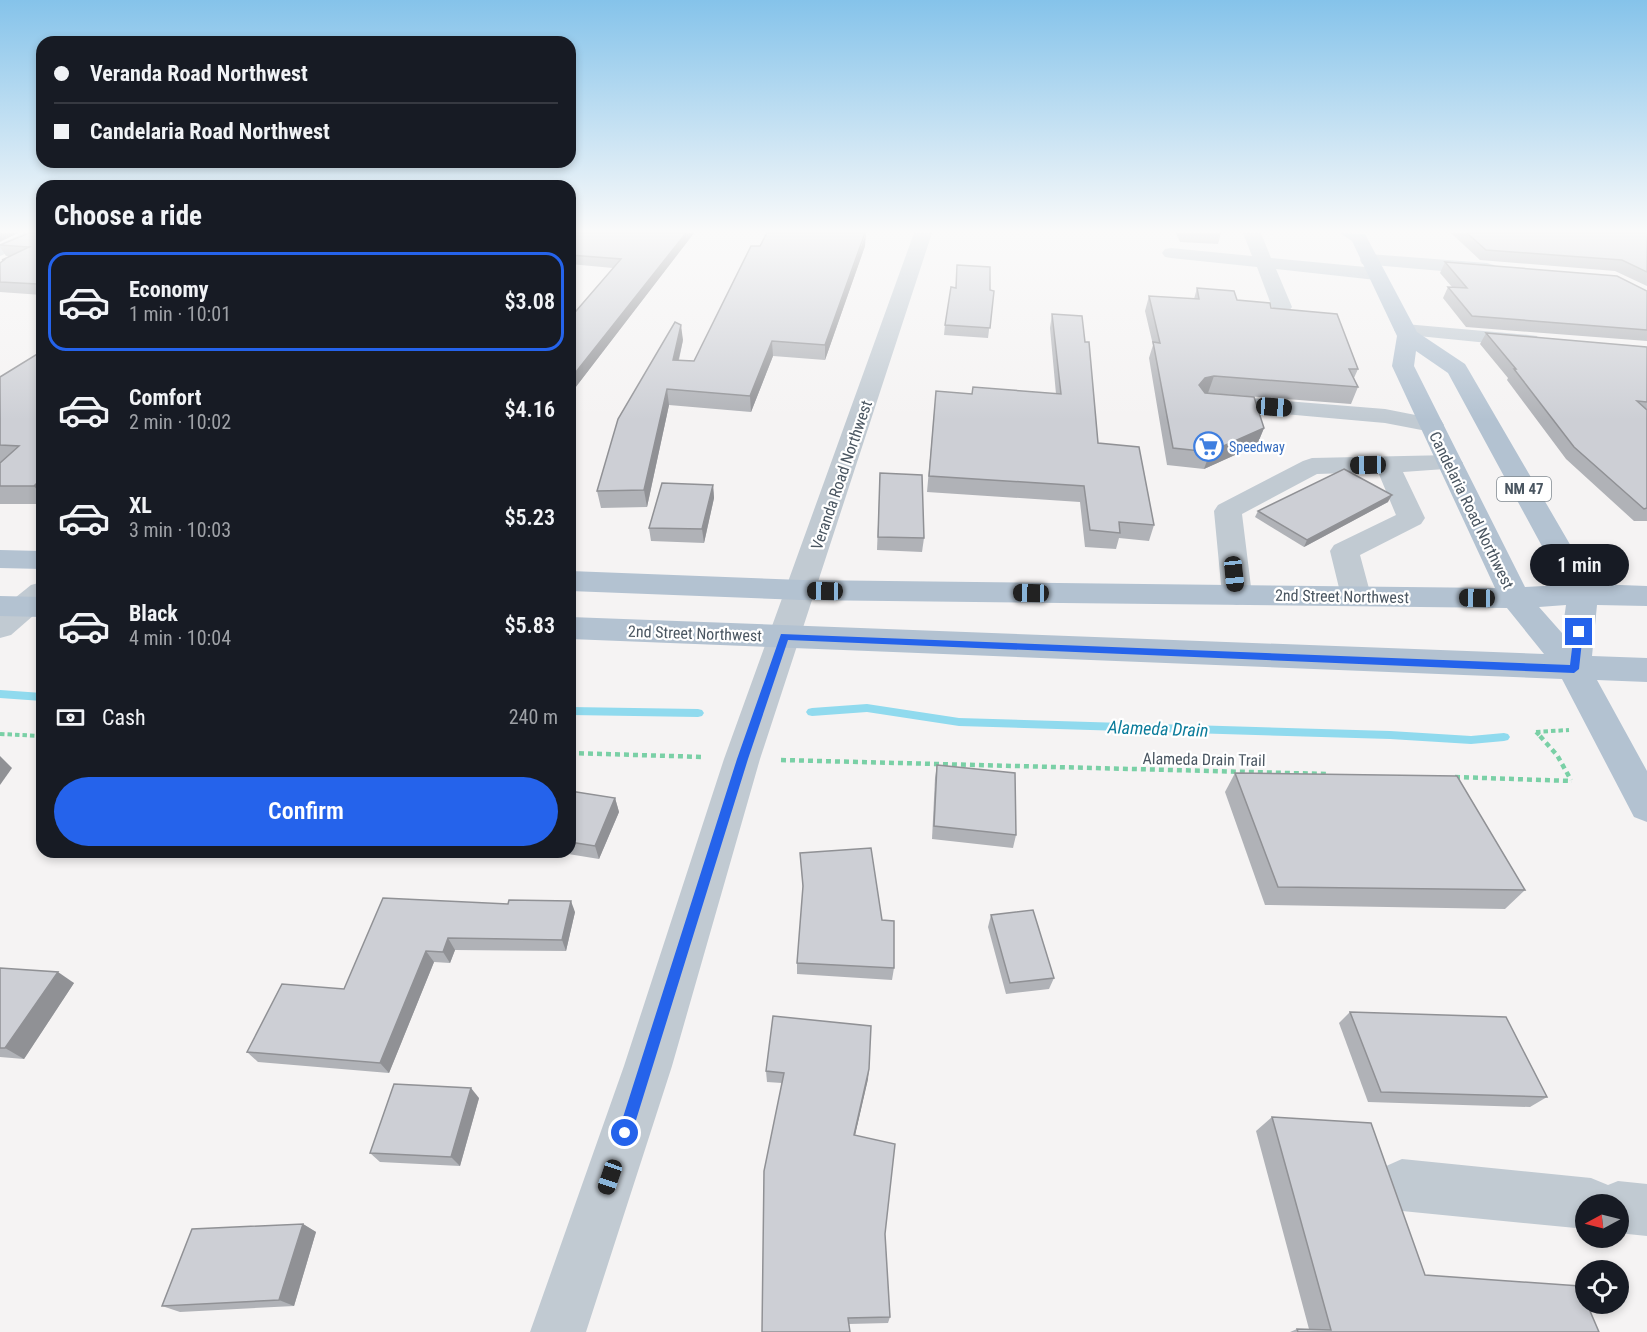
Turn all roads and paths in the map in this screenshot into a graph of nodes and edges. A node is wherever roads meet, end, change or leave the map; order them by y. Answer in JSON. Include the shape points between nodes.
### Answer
{"nodes":[{"id":1,"x":902,"y":295,"type":"edge"},
{"id":2,"x":1277,"y":295,"type":"edge"},
{"id":3,"x":1387,"y":295,"type":"edge"},
{"id":4,"x":1282,"y":307,"type":"edge"},
{"id":5,"x":1406,"y":333,"type":"junction"},
{"id":6,"x":1554,"y":343,"type":"edge"},
{"id":7,"x":1208,"y":402,"type":"edge"},
{"id":8,"x":1432,"y":425,"type":"junction"},
{"id":9,"x":1450,"y":463,"type":"junction"},
{"id":10,"x":1387,"y":464,"type":"junction"},
{"id":11,"x":0,"y":559,"type":"edge"},
{"id":12,"x":36,"y":560,"type":"edge"},
{"id":13,"x":576,"y":581,"type":"edge"},
{"id":14,"x":802,"y":590,"type":"junction"},
{"id":15,"x":1583,"y":594,"type":"junction"},
{"id":16,"x":1237,"y":595,"type":"junction"},
{"id":17,"x":1356,"y":596,"type":"junction"},
{"id":18,"x":1647,"y":596,"type":"edge"},
{"id":19,"x":1515,"y":598,"type":"junction"},
{"id":20,"x":27,"y":603,"type":"edge"},
{"id":21,"x":0,"y":627,"type":"edge"},
{"id":22,"x":576,"y":628,"type":"edge"},
{"id":23,"x":784,"y":637,"type":"junction"},
{"id":24,"x":1574,"y":669,"type":"junction"},
{"id":25,"x":1647,"y":670,"type":"edge"},
{"id":26,"x":1536,"y":732,"type":"dead end"},
{"id":27,"x":0,"y":734,"type":"edge"},
{"id":28,"x":36,"y":736,"type":"edge"},
{"id":29,"x":576,"y":753,"type":"edge"},
{"id":30,"x":705,"y":757,"type":"dead end"},
{"id":31,"x":776,"y":760,"type":"dead end"},
{"id":32,"x":1332,"y":774,"type":"edge"},
{"id":33,"x":1451,"y":777,"type":"edge"},
{"id":34,"x":1647,"y":806,"type":"edge"},
{"id":35,"x":1402,"y":1185,"type":"dead end"},
{"id":36,"x":1575,"y":1202,"type":"edge"},
{"id":37,"x":1629,"y":1208,"type":"edge"},
{"id":38,"x":1647,"y":1210,"type":"edge"},
{"id":39,"x":558,"y":1332,"type":"edge"}],
"edges":[{"from":1,"to":14,"type":"street","name":"Veranda Road Northwest"},
{"from":2,"to":4,"type":"street"},
{"from":3,"to":5,"type":"main road","number":"NM 47"},
{"from":5,"to":6,"type":"street"},
{"from":5,"to":8,"type":"main road","name":"Candelaria Road Northwest","via":[[1403,366]]},
{"from":5,"to":15,"type":"main road","number":"NM 47","via":[[1457,369]]},
{"from":7,"to":8,"type":"street","via":[[1385,416]]},
{"from":8,"to":9,"type":"main road","name":"Candelaria Road Northwest"},
{"from":9,"to":10,"type":"street"},
{"from":9,"to":19,"type":"main road","name":"Candelaria Road Northwest"},
{"from":10,"to":16,"type":"street","via":[[1312,466],[1228,511]]},
{"from":10,"to":17,"type":"street","via":[[1411,518],[1344,551]]},
{"from":11,"to":12,"type":"main road"},
{"from":13,"to":14,"type":"main road","name":"2nd Street Northwest"},
{"from":14,"to":16,"type":"main road","name":"2nd Street Northwest"},
{"from":14,"to":23,"type":"street","name":"Veranda Road Northwest"},
{"from":15,"to":18,"type":"main road","name":"2nd Street Northwest"},
{"from":15,"to":19,"type":"main road","name":"2nd Street Northwest"},
{"from":15,"to":24,"type":"main road"},
{"from":16,"to":17,"type":"main road","name":"2nd Street Northwest"},
{"from":17,"to":19,"type":"main road","name":"2nd Street Northwest"},
{"from":19,"to":24,"type":"main road","name":"Candelaria Road Northwest"},
{"from":20,"to":21,"type":"street"},
{"from":22,"to":23,"type":"main road","name":"2nd Street Northwest"},
{"from":23,"to":24,"type":"main road","name":"2nd Street Northwest"},
{"from":23,"to":39,"type":"street","name":"Veranda Road Northwest","via":[[742,759],[648,1066]]},
{"from":24,"to":25,"type":"main road","name":"2nd Street Northwest"},
{"from":24,"to":34,"type":"main road","name":"Candelaria Road Northwest"},
{"from":26,"to":33,"type":"path","via":[[1557,755],[1572,781]]},
{"from":27,"to":28,"type":"path"},
{"from":29,"to":30,"type":"path"},
{"from":31,"to":32,"type":"path","name":"Alameda Drain Trail"},
{"from":35,"to":36,"type":"street"},
{"from":37,"to":38,"type":"street"}]}
